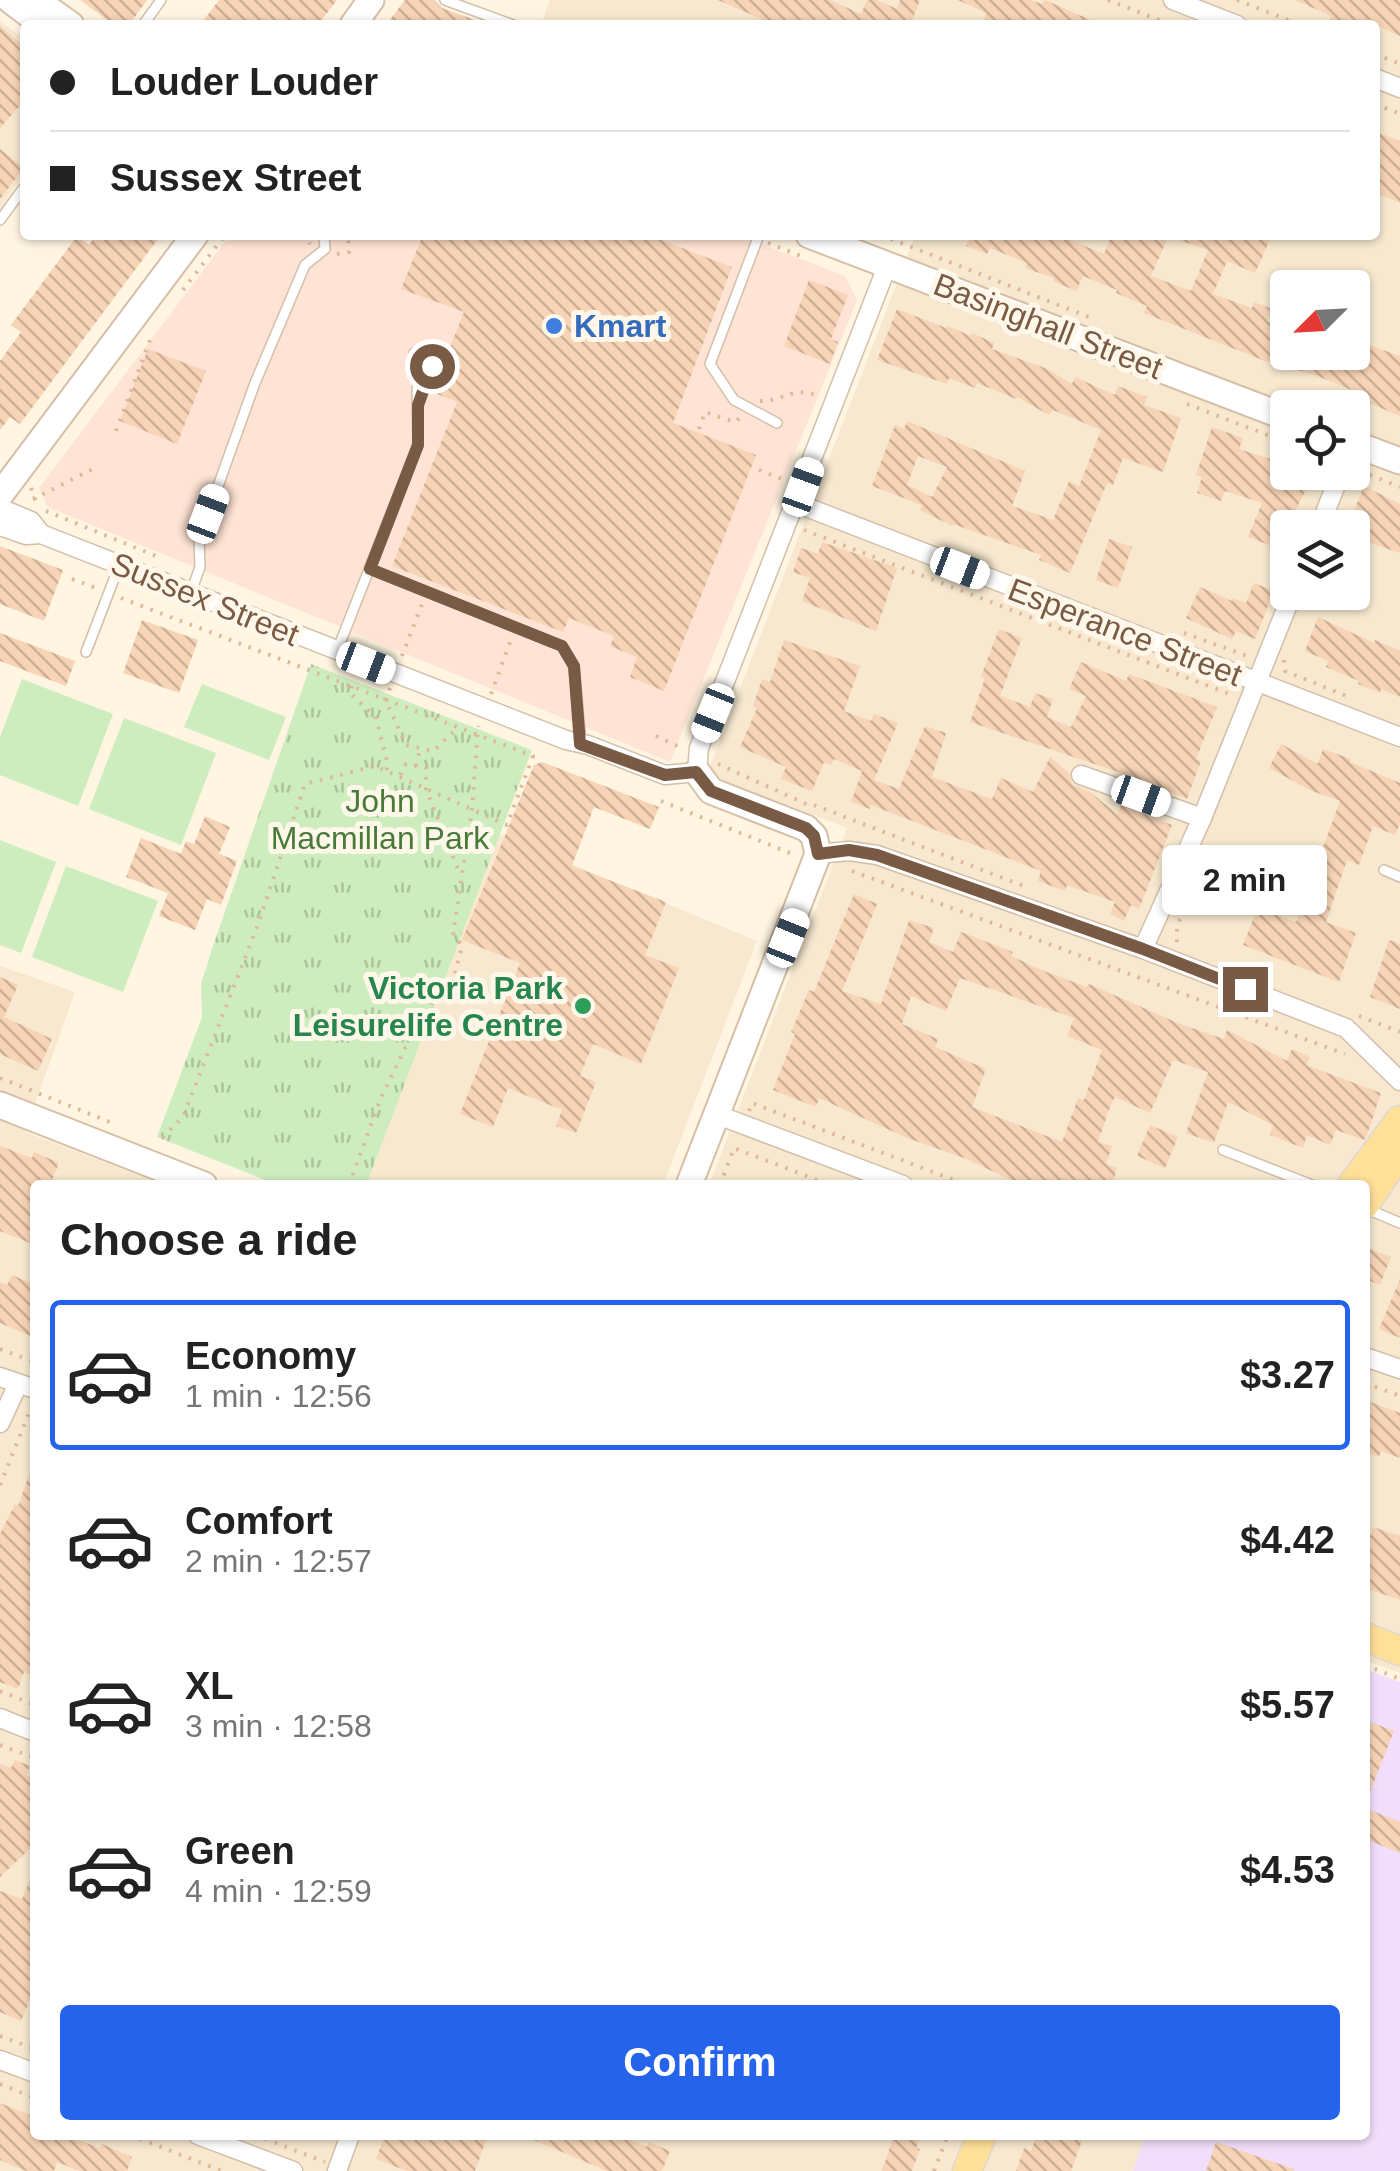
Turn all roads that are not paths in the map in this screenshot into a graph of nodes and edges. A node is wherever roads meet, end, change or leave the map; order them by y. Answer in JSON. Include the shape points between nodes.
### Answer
{"nodes":[{"id":1,"x":10,"y":0,"type":"edge"},
{"id":2,"x":36,"y":0,"type":"edge"},
{"id":3,"x":372,"y":0,"type":"edge"},
{"id":4,"x":445,"y":0,"type":"edge"},
{"id":5,"x":1173,"y":0,"type":"edge"},
{"id":6,"x":36,"y":20,"type":"edge"},
{"id":7,"x":64,"y":20,"type":"edge"},
{"id":8,"x":357,"y":20,"type":"edge"},
{"id":9,"x":499,"y":20,"type":"edge"},
{"id":10,"x":1224,"y":20,"type":"edge"},
{"id":11,"x":20,"y":193,"type":"edge"},
{"id":12,"x":0,"y":220,"type":"edge"},
{"id":13,"x":192,"y":240,"type":"edge"},
{"id":14,"x":324,"y":240,"type":"edge"},
{"id":15,"x":757,"y":240,"type":"edge"},
{"id":16,"x":823,"y":240,"type":"edge"},
{"id":17,"x":888,"y":264,"type":"junction"},
{"id":18,"x":414,"y":353,"type":"dead end"},
{"id":19,"x":429,"y":356,"type":"dead end"},
{"id":20,"x":1270,"y":401,"type":"edge"},
{"id":21,"x":418,"y":405,"type":"junction"},
{"id":22,"x":777,"y":423,"type":"dead end"},
{"id":23,"x":1370,"y":450,"type":"edge"},
{"id":24,"x":1400,"y":461,"type":"edge"},
{"id":25,"x":0,"y":495,"type":"edge"},
{"id":26,"x":799,"y":495,"type":"junction"},
{"id":27,"x":0,"y":508,"type":"edge"},
{"id":28,"x":0,"y":526,"type":"edge"},
{"id":29,"x":42,"y":534,"type":"junction"},
{"id":30,"x":120,"y":564,"type":"junction"},
{"id":31,"x":370,"y":569,"type":"junction"},
{"id":32,"x":191,"y":592,"type":"junction"},
{"id":33,"x":1285,"y":610,"type":"edge"},
{"id":34,"x":86,"y":652,"type":"dead end"},
{"id":35,"x":337,"y":652,"type":"junction"},
{"id":36,"x":1256,"y":683,"type":"junction"},
{"id":37,"x":1400,"y":737,"type":"edge"},
{"id":38,"x":580,"y":744,"type":"junction"},
{"id":39,"x":697,"y":763,"type":"junction"},
{"id":40,"x":1081,"y":775,"type":"dead end"},
{"id":41,"x":1202,"y":818,"type":"junction"},
{"id":42,"x":817,"y":856,"type":"junction"},
{"id":43,"x":1384,"y":870,"type":"dead end"},
{"id":44,"x":1400,"y":877,"type":"edge"},
{"id":45,"x":1143,"y":949,"type":"junction"},
{"id":46,"x":1400,"y":1081,"type":"edge"},
{"id":47,"x":0,"y":1105,"type":"edge"},
{"id":48,"x":718,"y":1115,"type":"junction"},
{"id":49,"x":1400,"y":1120,"type":"edge"},
{"id":50,"x":1223,"y":1150,"type":"dead end"},
{"id":51,"x":1400,"y":1152,"type":"edge"},
{"id":52,"x":191,"y":1180,"type":"edge"},
{"id":53,"x":691,"y":1180,"type":"edge"},
{"id":54,"x":890,"y":1180,"type":"edge"},
{"id":55,"x":1299,"y":1180,"type":"edge"},
{"id":56,"x":1356,"y":1180,"type":"edge"},
{"id":57,"x":1370,"y":1198,"type":"edge"},
{"id":58,"x":1370,"y":1208,"type":"edge"},
{"id":59,"x":1400,"y":1223,"type":"edge"},
{"id":60,"x":1370,"y":1359,"type":"edge"},
{"id":61,"x":1400,"y":1369,"type":"edge"},
{"id":62,"x":0,"y":1376,"type":"edge"},
{"id":63,"x":27,"y":1386,"type":"edge"},
{"id":64,"x":0,"y":1423,"type":"edge"},
{"id":65,"x":1370,"y":1639,"type":"edge"},
{"id":66,"x":1400,"y":1652,"type":"edge"},
{"id":67,"x":0,"y":1718,"type":"edge"},
{"id":68,"x":30,"y":1730,"type":"edge"},
{"id":69,"x":0,"y":2060,"type":"edge"},
{"id":70,"x":30,"y":2071,"type":"edge"},
{"id":71,"x":211,"y":2140,"type":"edge"},
{"id":72,"x":348,"y":2140,"type":"edge"},
{"id":73,"x":960,"y":2140,"type":"edge"},
{"id":74,"x":980,"y":2140,"type":"edge"},
{"id":75,"x":338,"y":2169,"type":"edge"},
{"id":76,"x":292,"y":2171,"type":"edge"},
{"id":77,"x":948,"y":2171,"type":"edge"},
{"id":78,"x":968,"y":2171,"type":"edge"}],
"edges":[{"from":1,"to":6,"type":"street"},
{"from":2,"to":7,"type":"street"},
{"from":3,"to":8,"type":"street"},
{"from":4,"to":9,"type":"lane"},
{"from":5,"to":10,"type":"street"},
{"from":11,"to":12,"type":"lane"},
{"from":13,"to":25,"type":"street"},
{"from":14,"to":32,"type":"lane","via":[[325,249],[304,265],[256,384],[199,539],[200,567]]},
{"from":15,"to":22,"type":"lane","via":[[710,364],[734,400]]},
{"from":16,"to":17,"type":"street","name":"Basinghall Street"},
{"from":17,"to":20,"type":"street","name":"Basinghall Street"},
{"from":17,"to":26,"type":"street"},
{"from":18,"to":21,"type":"lane","via":[[423,366]]},
{"from":19,"to":21,"type":"lane","via":[[432,366]]},
{"from":21,"to":31,"type":"lane","via":[[418,445]]},
{"from":23,"to":24,"type":"street"},
{"from":26,"to":36,"type":"street","name":"Esperance Street"},
{"from":26,"to":39,"type":"street"},
{"from":27,"to":29,"type":"street","name":"Sussex Street"},
{"from":28,"to":29,"type":"street","name":"Sussex Street"},
{"from":29,"to":30,"type":"street","name":"Sussex Street"},
{"from":30,"to":32,"type":"street","name":"Sussex Street"},
{"from":30,"to":34,"type":"lane"},
{"from":31,"to":35,"type":"lane"},
{"from":31,"to":38,"type":"lane","via":[[556,641],[574,666]]},
{"from":32,"to":35,"type":"street","name":"Sussex Street"},
{"from":33,"to":36,"type":"street"},
{"from":35,"to":38,"type":"street","name":"Sussex Street"},
{"from":36,"to":37,"type":"street","name":"Esperance Street"},
{"from":36,"to":41,"type":"street"},
{"from":38,"to":39,"type":"street","name":"Sussex Street","via":[[665,775]]},
{"from":39,"to":42,"type":"street","via":[[711,791],[806,828]]},
{"from":40,"to":41,"type":"street"},
{"from":41,"to":45,"type":"street"},
{"from":42,"to":45,"type":"street","via":[[849,850],[877,855]]},
{"from":42,"to":48,"type":"street"},
{"from":43,"to":44,"type":"lane"},
{"from":45,"to":46,"type":"street","via":[[1346,1028]]},
{"from":47,"to":52,"type":"street"},
{"from":48,"to":53,"type":"street"},
{"from":48,"to":54,"type":"street"},
{"from":49,"to":56,"type":"main road"},
{"from":50,"to":55,"type":"lane"},
{"from":51,"to":57,"type":"main road"},
{"from":58,"to":59,"type":"lane"},
{"from":60,"to":61,"type":"street"},
{"from":62,"to":63,"type":"street"},
{"from":63,"to":64,"type":"street"},
{"from":65,"to":66,"type":"main road"},
{"from":67,"to":68,"type":"street"},
{"from":69,"to":70,"type":"street"},
{"from":71,"to":76,"type":"street"},
{"from":72,"to":75,"type":"street"},
{"from":73,"to":77,"type":"main road"},
{"from":74,"to":78,"type":"main road"}]}
